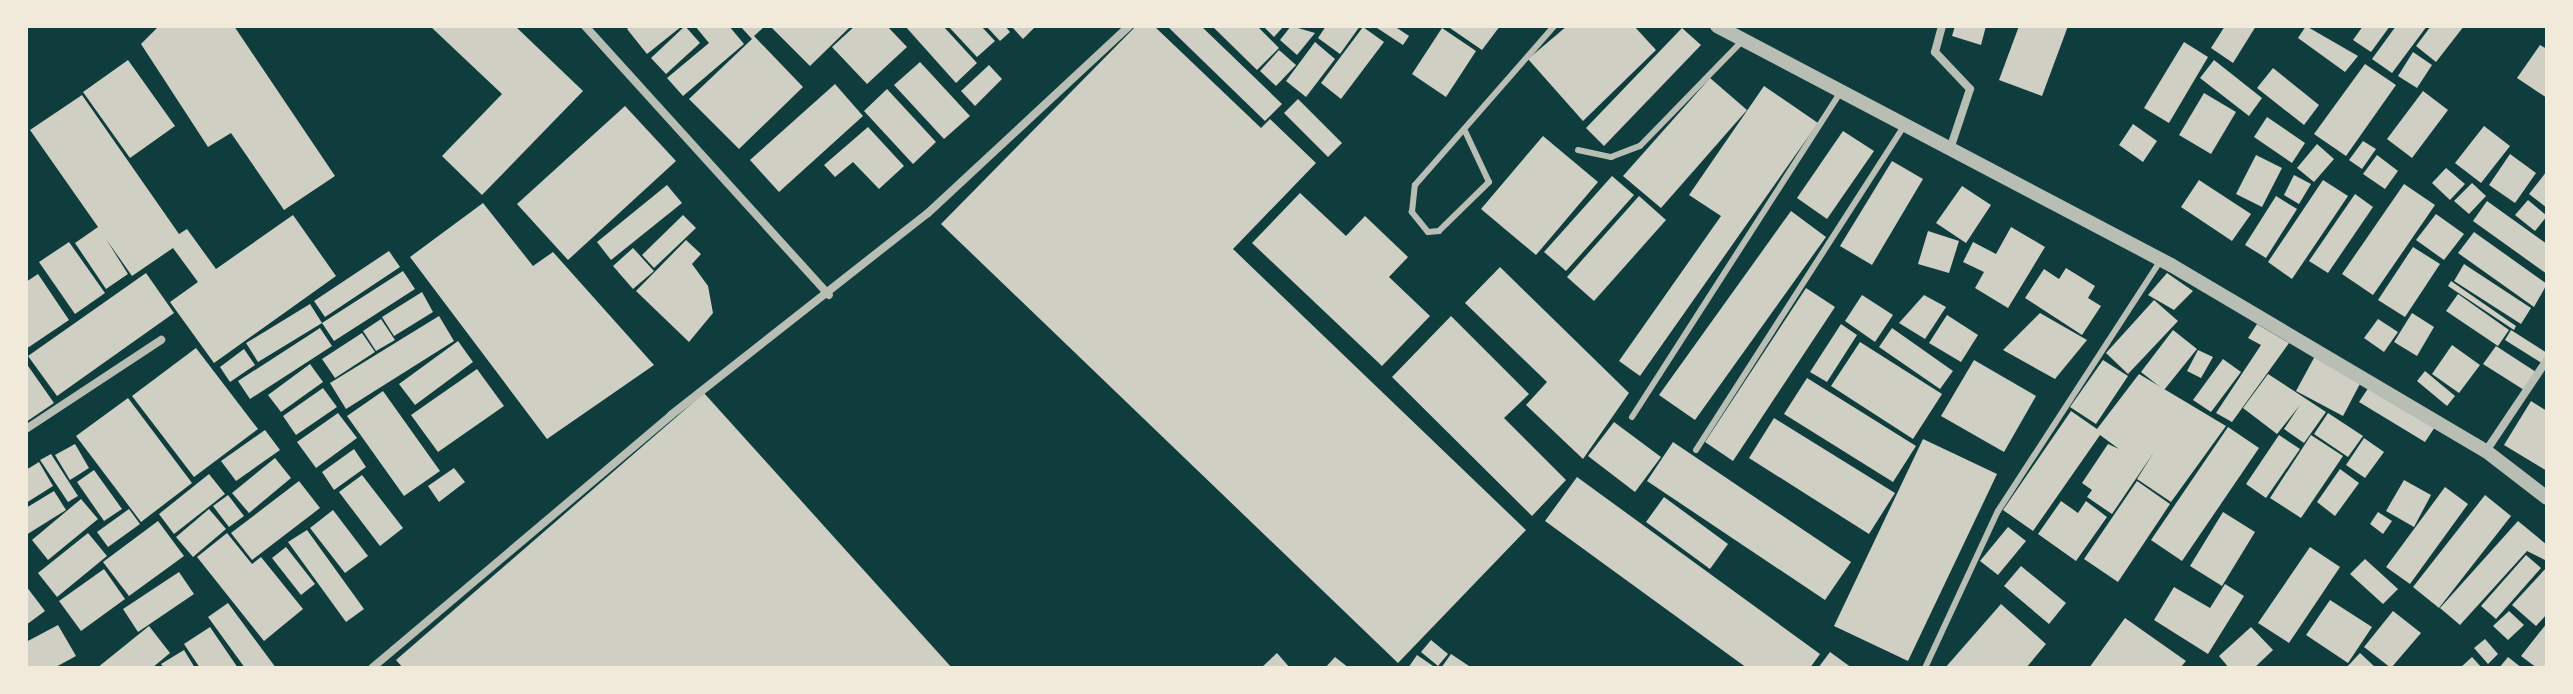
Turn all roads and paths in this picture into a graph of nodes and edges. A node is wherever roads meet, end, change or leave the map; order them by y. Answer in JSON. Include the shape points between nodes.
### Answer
{"nodes":[{"id":1,"x":585,"y":26,"type":"edge"},
{"id":2,"x":1129,"y":26,"type":"edge"},
{"id":3,"x":1554,"y":26,"type":"edge"},
{"id":4,"x":1717,"y":26,"type":"edge"},
{"id":5,"x":1942,"y":26,"type":"edge"},
{"id":6,"x":1741,"y":42,"type":"junction"},
{"id":7,"x":1839,"y":94,"type":"junction"},
{"id":8,"x":1904,"y":126,"type":"junction"},
{"id":9,"x":1465,"y":131,"type":"junction"},
{"id":10,"x":1950,"y":149,"type":"junction"},
{"id":11,"x":1578,"y":150,"type":"dead end"},
{"id":12,"x":2161,"y":260,"type":"junction"},
{"id":13,"x":829,"y":295,"type":"junction"},
{"id":14,"x":161,"y":340,"type":"dead end"},
{"id":15,"x":2547,"y":360,"type":"edge"},
{"id":16,"x":1632,"y":417,"type":"dead end"},
{"id":17,"x":26,"y":429,"type":"edge"},
{"id":18,"x":1696,"y":450,"type":"dead end"},
{"id":19,"x":2486,"y":451,"type":"junction"},
{"id":20,"x":2547,"y":498,"type":"edge"},
{"id":21,"x":372,"y":668,"type":"edge"},
{"id":22,"x":1925,"y":668,"type":"edge"}],
"edges":[{"from":1,"to":13,"type":"street"},
{"from":2,"to":13,"type":"street"},
{"from":3,"to":9,"type":"lane"},
{"from":4,"to":6,"type":"street"},
{"from":5,"to":10,"type":"street","via":[[1935,52],[1970,89]]},
{"from":6,"to":7,"type":"street"},
{"from":6,"to":11,"type":"lane","via":[[1640,146],[1611,157]]},
{"from":7,"to":8,"type":"street"},
{"from":7,"to":16,"type":"lane"},
{"from":8,"to":10,"type":"street"},
{"from":8,"to":18,"type":"lane"},
{"from":9,"to":9,"type":"lane","via":[[1409,198],[1428,232],[1439,231],[1489,182]]},
{"from":10,"to":12,"type":"street"},
{"from":12,"to":19,"type":"street"},
{"from":12,"to":22,"type":"lane","via":[[1998,511]]},
{"from":13,"to":21,"type":"street","via":[[671,415]]},
{"from":14,"to":17,"type":"street"},
{"from":15,"to":19,"type":"street"},
{"from":19,"to":20,"type":"street"}]}
